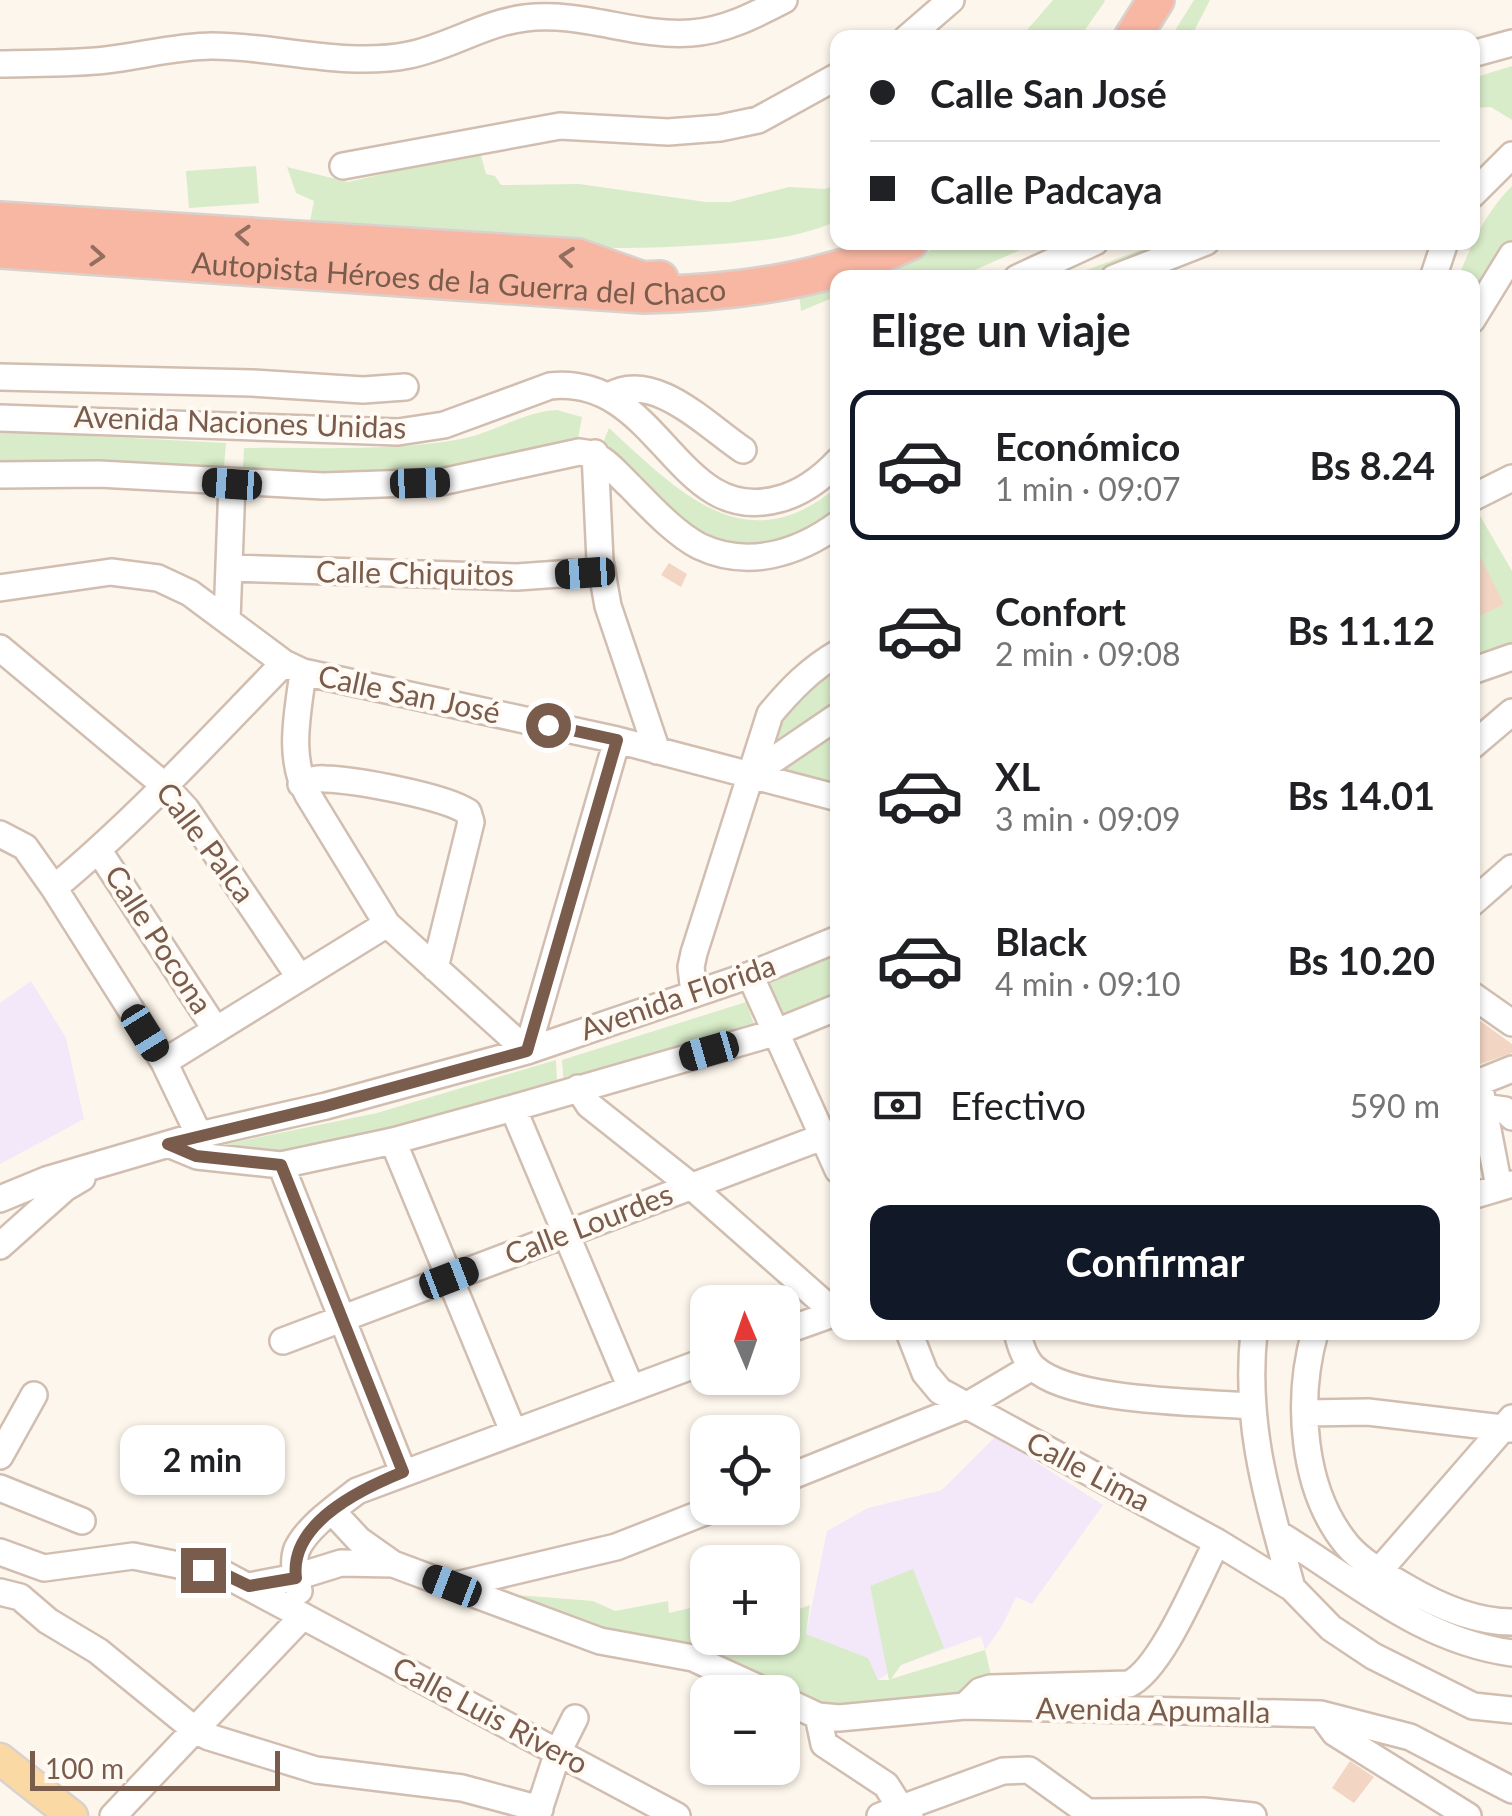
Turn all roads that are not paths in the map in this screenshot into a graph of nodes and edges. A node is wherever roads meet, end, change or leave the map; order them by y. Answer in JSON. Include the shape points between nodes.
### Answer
{"nodes":[{"id":1,"x":784,"y":0,"type":"edge"},
{"id":2,"x":951,"y":0,"type":"edge"},
{"id":3,"x":1156,"y":0,"type":"edge"},
{"id":4,"x":1175,"y":0,"type":"edge"},
{"id":5,"x":916,"y":30,"type":"edge"},
{"id":6,"x":1137,"y":30,"type":"edge"},
{"id":7,"x":1157,"y":30,"type":"edge"},
{"id":8,"x":1512,"y":42,"type":"edge"},
{"id":9,"x":1480,"y":52,"type":"edge"},
{"id":10,"x":0,"y":64,"type":"edge"},
{"id":11,"x":830,"y":80,"type":"edge"},
{"id":12,"x":1512,"y":155,"type":"edge"},
{"id":13,"x":343,"y":166,"type":"dead end"},
{"id":14,"x":1480,"y":187,"type":"edge"},
{"id":15,"x":0,"y":220,"type":"edge"},
{"id":16,"x":0,"y":250,"type":"edge"},
{"id":17,"x":845,"y":250,"type":"edge"},
{"id":18,"x":889,"y":250,"type":"edge"},
{"id":19,"x":1077,"y":250,"type":"edge"},
{"id":20,"x":1186,"y":250,"type":"edge"},
{"id":21,"x":1511,"y":260,"type":"edge"},
{"id":22,"x":837,"y":270,"type":"edge"},
{"id":23,"x":1034,"y":270,"type":"edge"},
{"id":24,"x":1134,"y":270,"type":"edge"},
{"id":25,"x":830,"y":272,"type":"edge"},
{"id":26,"x":1480,"y":308,"type":"edge"},
{"id":27,"x":0,"y":377,"type":"edge"},
{"id":28,"x":405,"y":388,"type":"dead end"},
{"id":29,"x":609,"y":396,"type":"junction"},
{"id":30,"x":0,"y":418,"type":"edge"},
{"id":31,"x":742,"y":450,"type":"dead end"},
{"id":32,"x":595,"y":453,"type":"junction"},
{"id":33,"x":830,"y":468,"type":"edge"},
{"id":34,"x":0,"y":475,"type":"edge"},
{"id":35,"x":1512,"y":478,"type":"edge"},
{"id":36,"x":232,"y":484,"type":"junction"},
{"id":37,"x":1480,"y":494,"type":"edge"},
{"id":38,"x":830,"y":530,"type":"edge"},
{"id":39,"x":228,"y":568,"type":"junction"},
{"id":40,"x":602,"y":571,"type":"junction"},
{"id":41,"x":0,"y":588,"type":"edge"},
{"id":42,"x":227,"y":620,"type":"junction"},
{"id":43,"x":0,"y":648,"type":"edge"},
{"id":44,"x":830,"y":657,"type":"edge"},
{"id":45,"x":1512,"y":658,"type":"edge"},
{"id":46,"x":293,"y":668,"type":"junction"},
{"id":47,"x":1480,"y":668,"type":"edge"},
{"id":48,"x":1512,"y":712,"type":"edge"},
{"id":49,"x":830,"y":721,"type":"edge"},
{"id":50,"x":1480,"y":739,"type":"edge"},
{"id":51,"x":617,"y":740,"type":"junction"},
{"id":52,"x":658,"y":751,"type":"junction"},
{"id":53,"x":752,"y":775,"type":"junction"},
{"id":54,"x":302,"y":784,"type":"junction"},
{"id":55,"x":166,"y":786,"type":"junction"},
{"id":56,"x":830,"y":796,"type":"edge"},
{"id":57,"x":4,"y":834,"type":"edge"},
{"id":58,"x":99,"y":851,"type":"junction"},
{"id":59,"x":1512,"y":868,"type":"edge"},
{"id":60,"x":54,"y":888,"type":"junction"},
{"id":61,"x":1480,"y":896,"type":"edge"},
{"id":62,"x":387,"y":924,"type":"junction"},
{"id":63,"x":830,"y":942,"type":"edge"},
{"id":64,"x":436,"y":968,"type":"junction"},
{"id":65,"x":750,"y":976,"type":"junction"},
{"id":66,"x":300,"y":978,"type":"junction"},
{"id":67,"x":694,"y":993,"type":"junction"},
{"id":68,"x":1480,"y":1001,"type":"edge"},
{"id":69,"x":830,"y":1010,"type":"edge"},
{"id":70,"x":1512,"y":1023,"type":"edge"},
{"id":71,"x":216,"y":1030,"type":"junction"},
{"id":72,"x":774,"y":1032,"type":"junction"},
{"id":73,"x":527,"y":1051,"type":"junction"},
{"id":74,"x":164,"y":1062,"type":"junction"},
{"id":75,"x":1512,"y":1069,"type":"edge"},
{"id":76,"x":578,"y":1088,"type":"junction"},
{"id":77,"x":1480,"y":1091,"type":"edge"},
{"id":78,"x":1480,"y":1093,"type":"edge"},
{"id":79,"x":1480,"y":1099,"type":"edge"},
{"id":80,"x":513,"y":1108,"type":"junction"},
{"id":81,"x":1512,"y":1118,"type":"edge"},
{"id":82,"x":830,"y":1133,"type":"edge"},
{"id":83,"x":198,"y":1136,"type":"junction"},
{"id":84,"x":393,"y":1142,"type":"junction"},
{"id":85,"x":168,"y":1144,"type":"junction"},
{"id":86,"x":281,"y":1165,"type":"junction"},
{"id":87,"x":104,"y":1166,"type":"junction"},
{"id":88,"x":691,"y":1186,"type":"junction"},
{"id":89,"x":1505,"y":1186,"type":"edge"},
{"id":90,"x":1480,"y":1194,"type":"edge"},
{"id":91,"x":0,"y":1199,"type":"edge"},
{"id":92,"x":566,"y":1234,"type":"junction"},
{"id":93,"x":0,"y":1246,"type":"edge"},
{"id":94,"x":449,"y":1278,"type":"junction"},
{"id":95,"x":830,"y":1307,"type":"edge"},
{"id":96,"x":830,"y":1314,"type":"edge"},
{"id":97,"x":341,"y":1319,"type":"junction"},
{"id":98,"x":800,"y":1325,"type":"edge"},
{"id":99,"x":912,"y":1340,"type":"edge"},
{"id":100,"x":1020,"y":1340,"type":"edge"},
{"id":101,"x":1254,"y":1340,"type":"edge"},
{"id":102,"x":1314,"y":1340,"type":"edge"},
{"id":103,"x":284,"y":1341,"type":"dead end"},
{"id":104,"x":690,"y":1367,"type":"edge"},
{"id":105,"x":1032,"y":1367,"type":"junction"},
{"id":106,"x":631,"y":1388,"type":"junction"},
{"id":107,"x":34,"y":1395,"type":"dead end"},
{"id":108,"x":966,"y":1406,"type":"junction"},
{"id":109,"x":1250,"y":1406,"type":"junction"},
{"id":110,"x":1305,"y":1412,"type":"junction"},
{"id":111,"x":1509,"y":1425,"type":"edge"},
{"id":112,"x":513,"y":1431,"type":"junction"},
{"id":113,"x":0,"y":1456,"type":"edge"},
{"id":114,"x":403,"y":1472,"type":"junction"},
{"id":115,"x":800,"y":1473,"type":"edge"},
{"id":116,"x":0,"y":1488,"type":"edge"},
{"id":117,"x":332,"y":1510,"type":"junction"},
{"id":118,"x":690,"y":1518,"type":"edge"},
{"id":119,"x":82,"y":1521,"type":"dead end"},
{"id":120,"x":1334,"y":1524,"type":"junction"},
{"id":121,"x":1277,"y":1534,"type":"junction"},
{"id":122,"x":1217,"y":1542,"type":"junction"},
{"id":123,"x":0,"y":1552,"type":"edge"},
{"id":124,"x":393,"y":1564,"type":"junction"},
{"id":125,"x":44,"y":1568,"type":"junction"},
{"id":126,"x":1379,"y":1571,"type":"junction"},
{"id":127,"x":296,"y":1578,"type":"junction"},
{"id":128,"x":249,"y":1586,"type":"junction"},
{"id":129,"x":452,"y":1586,"type":"junction"},
{"id":130,"x":1292,"y":1588,"type":"junction"},
{"id":131,"x":10,"y":1594,"type":"edge"},
{"id":132,"x":304,"y":1616,"type":"junction"},
{"id":133,"x":1512,"y":1622,"type":"edge"},
{"id":134,"x":1512,"y":1652,"type":"edge"},
{"id":135,"x":730,"y":1675,"type":"edge"},
{"id":136,"x":965,"y":1706,"type":"junction"},
{"id":137,"x":800,"y":1708,"type":"edge"},
{"id":138,"x":1512,"y":1710,"type":"edge"},
{"id":139,"x":1321,"y":1714,"type":"junction"},
{"id":140,"x":818,"y":1716,"type":"junction"},
{"id":141,"x":575,"y":1718,"type":"dead end"},
{"id":142,"x":195,"y":1730,"type":"junction"},
{"id":143,"x":558,"y":1752,"type":"junction"},
{"id":144,"x":0,"y":1758,"type":"edge"},
{"id":145,"x":1512,"y":1790,"type":"edge"},
{"id":146,"x":539,"y":1813,"type":"edge"},
{"id":147,"x":897,"y":1813,"type":"edge"},
{"id":148,"x":1091,"y":1814,"type":"edge"},
{"id":149,"x":72,"y":1816,"type":"edge"},
{"id":150,"x":113,"y":1816,"type":"edge"},
{"id":151,"x":677,"y":1816,"type":"edge"},
{"id":152,"x":1252,"y":1816,"type":"edge"},
{"id":153,"x":1468,"y":1816,"type":"edge"}],
"edges":[{"from":1,"to":10,"type":"street","via":[[692,33],[574,16],[488,27],[410,55],[341,58],[205,46],[100,61]]},
{"from":2,"to":5,"type":"street"},
{"from":3,"to":6,"type":"highway"},
{"from":4,"to":7,"type":"highway"},
{"from":8,"to":9,"type":"street"},
{"from":11,"to":13,"type":"street","via":[[758,120],[720,128],[560,126]]},
{"from":12,"to":14,"type":"street"},
{"from":17,"to":15,"type":"highway","name":"Autopista Héroes de la Guerra del Chaco","one_way":true,"via":[[763,271],[643,280],[578,257]]},
{"from":16,"to":25,"type":"highway","name":"Autopista Héroes de la Guerra del Chaco","one_way":true,"via":[[644,295],[706,293]]},
{"from":22,"to":18,"type":"highway","name":"Autopista Héroes de la Guerra del Chaco","one_way":true},
{"from":19,"to":23,"type":"street"},
{"from":20,"to":24,"type":"street"},
{"from":21,"to":26,"type":"street"},
{"from":27,"to":28,"type":"street"},
{"from":29,"to":30,"type":"street","name":"Avenida Naciones Unidas","via":[[586,387],[550,386],[444,426],[398,432]]},
{"from":29,"to":31,"type":"street","via":[[641,389],[664,396]]},
{"from":29,"to":33,"type":"street","name":"Avenida Naciones Unidas","via":[[711,492],[742,504],[787,497]]},
{"from":32,"to":36,"type":"street","via":[[557,455],[442,482]]},
{"from":32,"to":38,"type":"street","via":[[698,545],[757,558],[788,552]]},
{"from":32,"to":40,"type":"street"},
{"from":34,"to":36,"type":"street"},
{"from":35,"to":37,"type":"street"},
{"from":36,"to":39,"type":"street"},
{"from":39,"to":40,"type":"street","name":"Calle Chiquitos","via":[[518,577]]},
{"from":39,"to":42,"type":"street"},
{"from":40,"to":52,"type":"street"},
{"from":41,"to":42,"type":"street","name":"Calle San José","via":[[138,573],[190,594]]},
{"from":42,"to":46,"type":"street","name":"Calle San José"},
{"from":43,"to":55,"type":"street","name":"Calle Palca"},
{"from":44,"to":53,"type":"street","via":[[770,714]]},
{"from":45,"to":47,"type":"street"},
{"from":46,"to":51,"type":"street","name":"Calle San José"},
{"from":46,"to":54,"type":"street","via":[[295,760]]},
{"from":46,"to":55,"type":"street"},
{"from":48,"to":50,"type":"street"},
{"from":49,"to":53,"type":"street"},
{"from":51,"to":52,"type":"street","name":"Calle San José"},
{"from":51,"to":73,"type":"street"},
{"from":52,"to":53,"type":"street","name":"Calle San José"},
{"from":53,"to":56,"type":"street","name":"Calle San José"},
{"from":53,"to":67,"type":"street","via":[[694,953]]},
{"from":54,"to":62,"type":"street"},
{"from":54,"to":64,"type":"street","via":[[345,782],[468,812]]},
{"from":55,"to":58,"type":"street"},
{"from":55,"to":66,"type":"street","name":"Calle Palca"},
{"from":57,"to":60,"type":"street","via":[[24,847]]},
{"from":58,"to":60,"type":"street"},
{"from":58,"to":71,"type":"street","name":"Calle Pocona"},
{"from":59,"to":61,"type":"street"},
{"from":60,"to":74,"type":"street"},
{"from":62,"to":64,"type":"street"},
{"from":62,"to":66,"type":"street"},
{"from":63,"to":65,"type":"street","name":"Avenida Florida"},
{"from":64,"to":73,"type":"street"},
{"from":65,"to":67,"type":"street","name":"Avenida Florida"},
{"from":65,"to":72,"type":"street"},
{"from":66,"to":71,"type":"street"},
{"from":67,"to":73,"type":"street","name":"Avenida Florida"},
{"from":68,"to":70,"type":"street"},
{"from":69,"to":72,"type":"street","name":"Avenida Florida"},
{"from":71,"to":74,"type":"street"},
{"from":72,"to":76,"type":"street","name":"Avenida Florida"},
{"from":72,"to":82,"type":"street"},
{"from":73,"to":83,"type":"street","name":"Avenida Florida"},
{"from":74,"to":83,"type":"street"},
{"from":75,"to":77,"type":"street"},
{"from":76,"to":80,"type":"street","name":"Avenida Florida"},
{"from":76,"to":88,"type":"street","via":[[590,1106]]},
{"from":78,"to":81,"type":"street"},
{"from":79,"to":89,"type":"street"},
{"from":80,"to":84,"type":"street","name":"Avenida Florida"},
{"from":80,"to":92,"type":"street"},
{"from":82,"to":88,"type":"street","name":"Calle Lourdes"},
{"from":83,"to":85,"type":"street","name":"Avenida Florida"},
{"from":84,"to":86,"type":"street","name":"Avenida Florida"},
{"from":84,"to":94,"type":"street"},
{"from":85,"to":86,"type":"street","name":"Avenida Florida","via":[[196,1156]]},
{"from":85,"to":87,"type":"street","name":"Avenida Florida"},
{"from":86,"to":97,"type":"street"},
{"from":87,"to":91,"type":"street","name":"Avenida Florida"},
{"from":87,"to":93,"type":"street","via":[[65,1188]]},
{"from":88,"to":92,"type":"street","name":"Calle Lourdes"},
{"from":88,"to":95,"type":"street"},
{"from":89,"to":90,"type":"street"},
{"from":92,"to":94,"type":"street","name":"Calle Lourdes"},
{"from":92,"to":106,"type":"street"},
{"from":94,"to":97,"type":"street","name":"Calle Lourdes"},
{"from":94,"to":112,"type":"street"},
{"from":96,"to":98,"type":"street"},
{"from":97,"to":103,"type":"street","name":"Calle Lourdes"},
{"from":97,"to":114,"type":"street"},
{"from":99,"to":108,"type":"street","name":"Calle Lima","via":[[925,1373]]},
{"from":100,"to":105,"type":"street"},
{"from":101,"to":109,"type":"street"},
{"from":102,"to":110,"type":"street"},
{"from":104,"to":106,"type":"street"},
{"from":105,"to":108,"type":"street"},
{"from":105,"to":109,"type":"street","via":[[1054,1380],[1139,1399]]},
{"from":106,"to":112,"type":"street"},
{"from":107,"to":113,"type":"street"},
{"from":108,"to":115,"type":"street"},
{"from":108,"to":122,"type":"street","name":"Calle Lima"},
{"from":109,"to":121,"type":"street"},
{"from":110,"to":111,"type":"street"},
{"from":110,"to":120,"type":"street","via":[[1314,1474]]},
{"from":111,"to":126,"type":"street"},
{"from":112,"to":114,"type":"street"},
{"from":114,"to":117,"type":"street"},
{"from":116,"to":119,"type":"street"},
{"from":117,"to":124,"type":"street"},
{"from":117,"to":127,"type":"street","via":[[298,1549]]},
{"from":118,"to":129,"type":"street","via":[[616,1547]]},
{"from":120,"to":121,"type":"street"},
{"from":120,"to":126,"type":"street"},
{"from":121,"to":130,"type":"street"},
{"from":121,"to":134,"type":"street","via":[[1386,1608],[1442,1633]]},
{"from":122,"to":130,"type":"street","name":"Calle Lima"},
{"from":122,"to":136,"type":"street","via":[[1142,1678],[1129,1684],[990,1688]]},
{"from":123,"to":125,"type":"street"},
{"from":124,"to":127,"type":"street","via":[[341,1563]]},
{"from":124,"to":129,"type":"street"},
{"from":125,"to":128,"type":"street","name":"Calle Luis Rivero","via":[[133,1556],[224,1574]]},
{"from":125,"to":131,"type":"street","via":[[34,1587]]},
{"from":126,"to":133,"type":"street","via":[[1428,1601]]},
{"from":127,"to":128,"type":"street"},
{"from":127,"to":132,"type":"street"},
{"from":128,"to":132,"type":"street","name":"Calle Luis Rivero"},
{"from":129,"to":135,"type":"street","via":[[600,1641],[693,1658]]},
{"from":130,"to":138,"type":"street","via":[[1331,1628],[1373,1656],[1473,1706]]},
{"from":131,"to":142,"type":"street","via":[[98,1651]]},
{"from":132,"to":142,"type":"street"},
{"from":132,"to":143,"type":"street","name":"Calle Luis Rivero"},
{"from":136,"to":139,"type":"street","name":"Avenida Apumalla"},
{"from":136,"to":140,"type":"street","name":"Avenida Apumalla"},
{"from":137,"to":140,"type":"street","name":"Avenida Apumalla"},
{"from":139,"to":145,"type":"street","name":"Avenida Apumalla","via":[[1410,1737]]},
{"from":139,"to":153,"type":"street","via":[[1335,1733]]},
{"from":140,"to":147,"type":"street","via":[[824,1744],[886,1785]]},
{"from":141,"to":143,"type":"street"},
{"from":142,"to":146,"type":"street","via":[[282,1762],[462,1788]]},
{"from":142,"to":150,"type":"street"},
{"from":143,"to":146,"type":"street"},
{"from":143,"to":151,"type":"street","name":"Calle Luis Rivero"},
{"from":144,"to":149,"type":"main road"},
{"from":147,"to":148,"type":"street","via":[[1003,1771],[1029,1770]]},
{"from":148,"to":152,"type":"street"}]}
